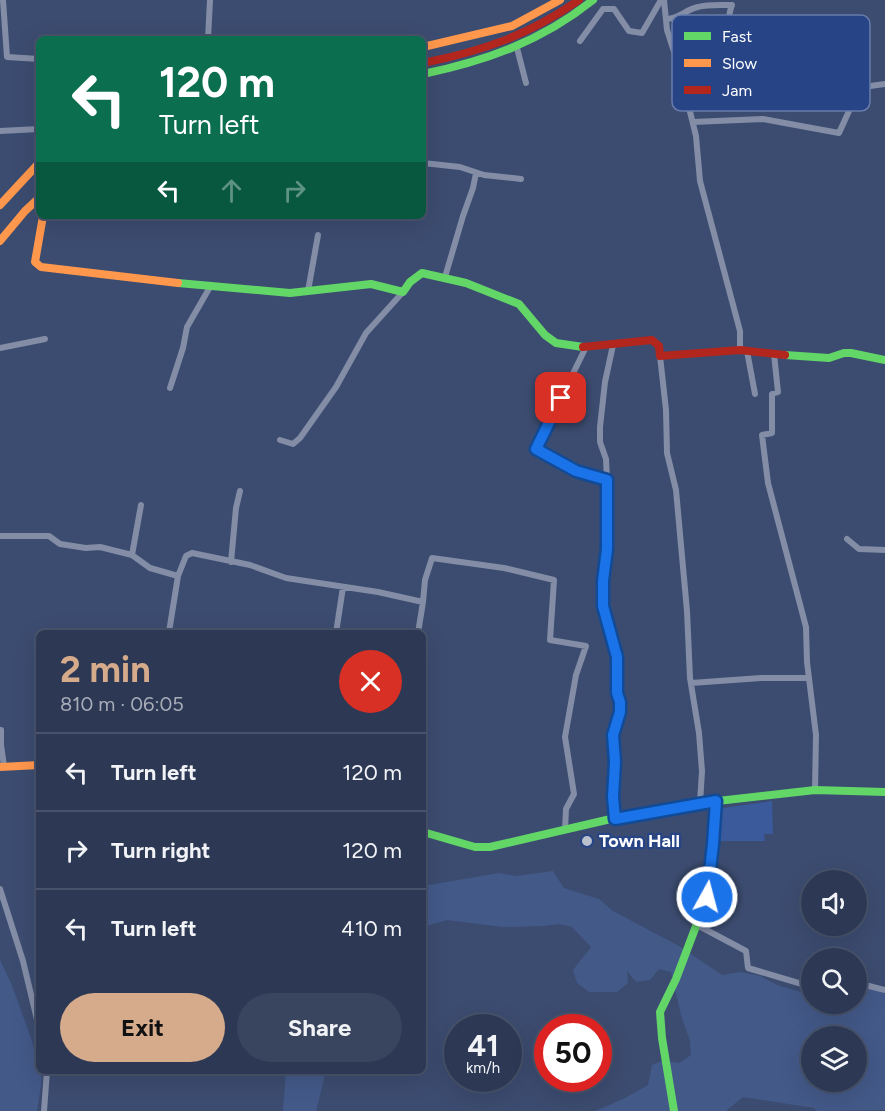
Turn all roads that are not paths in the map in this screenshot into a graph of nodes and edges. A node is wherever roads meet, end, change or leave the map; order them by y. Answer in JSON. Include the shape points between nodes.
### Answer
{"nodes":[{"id":1,"x":3,"y":0,"type":"edge"},
{"id":2,"x":210,"y":0,"type":"edge"},
{"id":3,"x":560,"y":0,"type":"edge"},
{"id":4,"x":579,"y":0,"type":"edge"},
{"id":5,"x":593,"y":0,"type":"edge"},
{"id":6,"x":662,"y":0,"type":"edge"},
{"id":7,"x":681,"y":15,"type":"edge"},
{"id":8,"x":729,"y":15,"type":"edge"},
{"id":9,"x":672,"y":18,"type":"edge"},
{"id":10,"x":667,"y":19,"type":"junction"},
{"id":11,"x":208,"y":36,"type":"edge"},
{"id":12,"x":580,"y":41,"type":"dead end"},
{"id":13,"x":672,"y":43,"type":"edge"},
{"id":14,"x":426,"y":46,"type":"edge"},
{"id":15,"x":517,"y":48,"type":"junction"},
{"id":16,"x":36,"y":59,"type":"edge"},
{"id":17,"x":426,"y":62,"type":"edge"},
{"id":18,"x":426,"y":73,"type":"edge"},
{"id":19,"x":526,"y":83,"type":"dead end"},
{"id":20,"x":885,"y":84,"type":"edge"},
{"id":21,"x":870,"y":86,"type":"edge"},
{"id":22,"x":690,"y":111,"type":"edge"},
{"id":23,"x":849,"y":111,"type":"edge"},
{"id":24,"x":693,"y":122,"type":"junction"},
{"id":25,"x":36,"y":129,"type":"edge"},
{"id":26,"x":0,"y":131,"type":"edge"},
{"id":27,"x":426,"y":163,"type":"edge"},
{"id":28,"x":36,"y":166,"type":"edge"},
{"id":29,"x":476,"y":173,"type":"junction"},
{"id":30,"x":522,"y":179,"type":"dead end"},
{"id":31,"x":36,"y":201,"type":"edge"},
{"id":32,"x":0,"y":206,"type":"edge"},
{"id":33,"x":42,"y":219,"type":"edge"},
{"id":34,"x":318,"y":236,"type":"dead end"},
{"id":35,"x":0,"y":241,"type":"edge"},
{"id":36,"x":445,"y":277,"type":"junction"},
{"id":37,"x":210,"y":287,"type":"junction"},
{"id":38,"x":308,"y":291,"type":"junction"},
{"id":39,"x":404,"y":291,"type":"junction"},
{"id":40,"x":45,"y":339,"type":"dead end"},
{"id":41,"x":613,"y":345,"type":"junction"},
{"id":42,"x":0,"y":348,"type":"edge"},
{"id":43,"x":586,"y":348,"type":"junction"},
{"id":44,"x":744,"y":351,"type":"junction"},
{"id":45,"x":774,"y":354,"type":"junction"},
{"id":46,"x":660,"y":356,"type":"junction"},
{"id":47,"x":885,"y":360,"type":"edge"},
{"id":48,"x":170,"y":388,"type":"dead end"},
{"id":49,"x":755,"y":394,"type":"dead end"},
{"id":50,"x":280,"y":440,"type":"dead end"},
{"id":51,"x":607,"y":480,"type":"junction"},
{"id":52,"x":240,"y":491,"type":"dead end"},
{"id":53,"x":141,"y":505,"type":"dead end"},
{"id":54,"x":0,"y":536,"type":"edge"},
{"id":55,"x":847,"y":539,"type":"dead end"},
{"id":56,"x":885,"y":550,"type":"edge"},
{"id":57,"x":132,"y":555,"type":"junction"},
{"id":58,"x":231,"y":562,"type":"junction"},
{"id":59,"x":178,"y":576,"type":"junction"},
{"id":60,"x":343,"y":587,"type":"junction"},
{"id":61,"x":423,"y":602,"type":"junction"},
{"id":62,"x":169,"y":630,"type":"edge"},
{"id":63,"x":336,"y":630,"type":"edge"},
{"id":64,"x":418,"y":630,"type":"edge"},
{"id":65,"x":809,"y":678,"type":"junction"},
{"id":66,"x":691,"y":683,"type":"junction"},
{"id":67,"x":1,"y":730,"type":"edge"},
{"id":68,"x":36,"y":765,"type":"edge"},
{"id":69,"x":2,"y":766,"type":"edge"},
{"id":70,"x":815,"y":790,"type":"junction"},
{"id":71,"x":885,"y":792,"type":"edge"},
{"id":72,"x":716,"y":801,"type":"junction"},
{"id":73,"x":700,"y":803,"type":"junction"},
{"id":74,"x":615,"y":819,"type":"junction"},
{"id":75,"x":565,"y":830,"type":"junction"},
{"id":76,"x":426,"y":833,"type":"edge"},
{"id":77,"x":0,"y":889,"type":"edge"},
{"id":78,"x":697,"y":925,"type":"junction"},
{"id":79,"x":801,"y":984,"type":"edge"},
{"id":80,"x":867,"y":986,"type":"edge"},
{"id":81,"x":885,"y":990,"type":"edge"},
{"id":82,"x":36,"y":1015,"type":"edge"},
{"id":83,"x":47,"y":1074,"type":"edge"},
{"id":84,"x":44,"y":1111,"type":"edge"},
{"id":85,"x":675,"y":1111,"type":"edge"}],
"edges":[{"from":1,"to":16,"type":"street","via":[[8,57]]},
{"from":2,"to":11,"type":"street"},
{"from":3,"to":14,"type":"main road","via":[[512,26]]},
{"from":4,"to":17,"type":"main road","via":[[557,16],[497,46]]},
{"from":5,"to":15,"type":"main road","via":[[565,22]]},
{"from":6,"to":10,"type":"street"},
{"from":6,"to":12,"type":"street","via":[[642,33],[629,31],[614,9],[603,9]]},
{"from":7,"to":8,"type":"street","via":[[699,6],[732,5]]},
{"from":9,"to":10,"type":"street"},
{"from":10,"to":13,"type":"street"},
{"from":15,"to":18,"type":"main road"},
{"from":15,"to":19,"type":"street"},
{"from":20,"to":21,"type":"street"},
{"from":22,"to":24,"type":"street"},
{"from":23,"to":24,"type":"street","via":[[840,133],[763,118]]},
{"from":24,"to":44,"type":"street","via":[[700,181]]},
{"from":25,"to":26,"type":"street"},
{"from":27,"to":29,"type":"street"},
{"from":28,"to":32,"type":"main road"},
{"from":29,"to":30,"type":"street"},
{"from":29,"to":36,"type":"street"},
{"from":31,"to":35,"type":"main road"},
{"from":33,"to":37,"type":"main road","via":[[37,266]]},
{"from":34,"to":38,"type":"street"},
{"from":36,"to":39,"type":"main road","via":[[422,273]]},
{"from":36,"to":43,"type":"main road","via":[[519,304],[556,344]]},
{"from":37,"to":38,"type":"main road"},
{"from":37,"to":48,"type":"street","via":[[187,327]]},
{"from":38,"to":39,"type":"main road","via":[[371,284]]},
{"from":39,"to":50,"type":"street","via":[[366,333],[336,387],[300,438],[293,444]]},
{"from":40,"to":42,"type":"street"},
{"from":41,"to":43,"type":"main road"},
{"from":41,"to":46,"type":"main road","via":[[652,340],[659,346]]},
{"from":41,"to":51,"type":"street","via":[[600,427]]},
{"from":43,"to":51,"type":"street","via":[[536,449],[576,471]]},
{"from":44,"to":45,"type":"main road"},
{"from":44,"to":46,"type":"main road"},
{"from":44,"to":49,"type":"street"},
{"from":45,"to":47,"type":"main road","via":[[829,358],[851,352]]},
{"from":45,"to":65,"type":"street","via":[[778,392],[772,394],[772,433],[762,435],[768,483],[804,617]]},
{"from":46,"to":66,"type":"street","via":[[667,453],[676,490]]},
{"from":51,"to":74,"type":"street","via":[[603,606],[617,657],[620,702],[613,735]]},
{"from":52,"to":58,"type":"street"},
{"from":53,"to":57,"type":"street"},
{"from":54,"to":57,"type":"street","via":[[49,536],[60,544],[100,547]]},
{"from":55,"to":56,"type":"street","via":[[859,549]]},
{"from":57,"to":59,"type":"street","via":[[150,568]]},
{"from":58,"to":59,"type":"street","via":[[188,553]]},
{"from":58,"to":60,"type":"street","via":[[286,578]]},
{"from":59,"to":62,"type":"street"},
{"from":60,"to":61,"type":"street"},
{"from":60,"to":63,"type":"street"},
{"from":61,"to":64,"type":"street"},
{"from":61,"to":75,"type":"street","via":[[432,558],[554,580],[550,640],[586,646],[576,675],[565,737],[574,794],[566,809]]},
{"from":65,"to":66,"type":"street"},
{"from":65,"to":70,"type":"street","via":[[816,735]]},
{"from":66,"to":73,"type":"street","via":[[700,742]]},
{"from":67,"to":69,"type":"street"},
{"from":68,"to":69,"type":"main road"},
{"from":70,"to":71,"type":"main road"},
{"from":70,"to":72,"type":"main road"},
{"from":72,"to":73,"type":"main road"},
{"from":72,"to":78,"type":"main road","via":[[707,897]]},
{"from":73,"to":74,"type":"main road"},
{"from":74,"to":75,"type":"main road"},
{"from":75,"to":76,"type":"main road","via":[[484,848]]},
{"from":77,"to":82,"type":"street"},
{"from":78,"to":79,"type":"street","via":[[746,951],[748,968]]},
{"from":78,"to":85,"type":"main road","via":[[660,1012]]},
{"from":80,"to":81,"type":"street"},
{"from":83,"to":84,"type":"street"}]}
